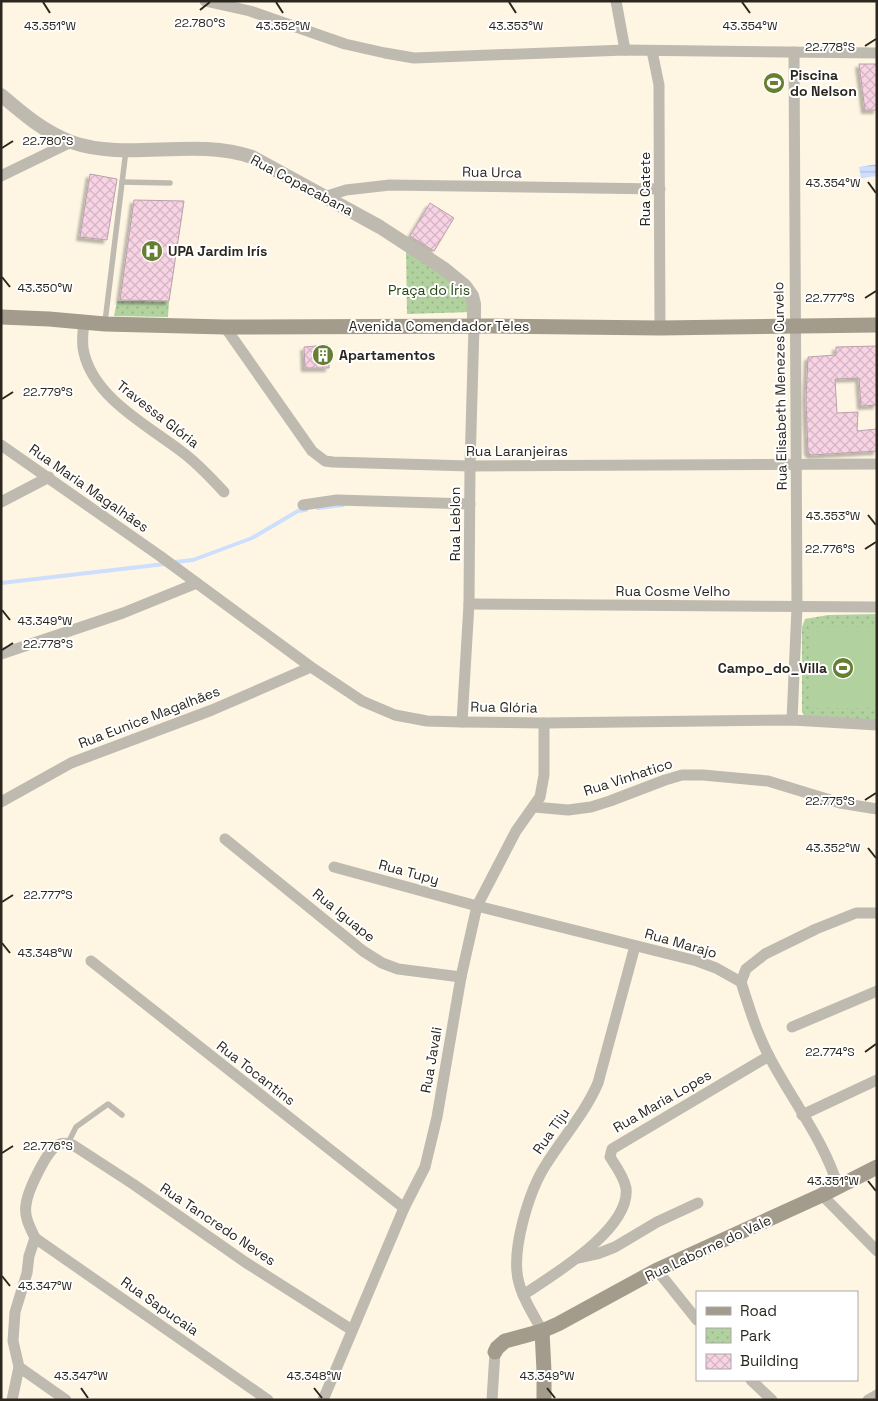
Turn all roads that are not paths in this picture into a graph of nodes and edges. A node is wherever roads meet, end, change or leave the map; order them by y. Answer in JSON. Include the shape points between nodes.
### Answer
{"nodes":[{"id":1,"x":204,"y":1,"type":"edge"},
{"id":2,"x":616,"y":1,"type":"edge"},
{"id":3,"x":625,"y":50,"type":"junction"},
{"id":4,"x":652,"y":51,"type":"junction"},
{"id":5,"x":794,"y":52,"type":"junction"},
{"id":6,"x":877,"y":53,"type":"edge"},
{"id":7,"x":1,"y":95,"type":"edge"},
{"id":8,"x":71,"y":142,"type":"junction"},
{"id":9,"x":126,"y":150,"type":"junction"},
{"id":10,"x":1,"y":176,"type":"edge"},
{"id":11,"x":122,"y":182,"type":"junction"},
{"id":12,"x":170,"y":183,"type":"dead end"},
{"id":13,"x":660,"y":189,"type":"junction"},
{"id":14,"x":324,"y":197,"type":"junction"},
{"id":15,"x":1,"y":317,"type":"edge"},
{"id":16,"x":84,"y":322,"type":"junction"},
{"id":17,"x":105,"y":324,"type":"junction"},
{"id":18,"x":877,"y":325,"type":"edge"},
{"id":19,"x":474,"y":326,"type":"junction"},
{"id":20,"x":794,"y":326,"type":"junction"},
{"id":21,"x":225,"y":327,"type":"junction"},
{"id":22,"x":660,"y":328,"type":"junction"},
{"id":23,"x":1,"y":445,"type":"edge"},
{"id":24,"x":796,"y":464,"type":"junction"},
{"id":25,"x":877,"y":464,"type":"edge"},
{"id":26,"x":470,"y":466,"type":"junction"},
{"id":27,"x":49,"y":477,"type":"junction"},
{"id":28,"x":224,"y":492,"type":"dead end"},
{"id":29,"x":1,"y":502,"type":"edge"},
{"id":30,"x":303,"y":505,"type":"dead end"},
{"id":31,"x":470,"y":511,"type":"junction"},
{"id":32,"x":178,"y":568,"type":"joint"},
{"id":33,"x":197,"y":583,"type":"junction"},
{"id":34,"x":470,"y":604,"type":"junction"},
{"id":35,"x":797,"y":607,"type":"junction"},
{"id":36,"x":877,"y":607,"type":"edge"},
{"id":37,"x":1,"y":654,"type":"edge"},
{"id":38,"x":311,"y":667,"type":"junction"},
{"id":39,"x":792,"y":720,"type":"junction"},
{"id":40,"x":462,"y":722,"type":"junction"},
{"id":41,"x":544,"y":723,"type":"junction"},
{"id":42,"x":877,"y":725,"type":"edge"},
{"id":43,"x":1,"y":802,"type":"edge"},
{"id":44,"x":534,"y":807,"type":"junction"},
{"id":45,"x":877,"y":809,"type":"edge"},
{"id":46,"x":225,"y":839,"type":"dead end"},
{"id":47,"x":334,"y":868,"type":"dead end"},
{"id":48,"x":477,"y":906,"type":"junction"},
{"id":49,"x":877,"y":913,"type":"edge"},
{"id":50,"x":635,"y":946,"type":"junction"},
{"id":51,"x":91,"y":961,"type":"dead end"},
{"id":52,"x":461,"y":977,"type":"junction"},
{"id":53,"x":741,"y":982,"type":"junction"},
{"id":54,"x":877,"y":992,"type":"edge"},
{"id":55,"x":792,"y":1027,"type":"dead end"},
{"id":56,"x":769,"y":1056,"type":"junction"},
{"id":57,"x":877,"y":1080,"type":"edge"},
{"id":58,"x":122,"y":1115,"type":"dead end"},
{"id":59,"x":802,"y":1115,"type":"junction"},
{"id":60,"x":68,"y":1143,"type":"junction"},
{"id":61,"x":877,"y":1167,"type":"edge"},
{"id":62,"x":838,"y":1187,"type":"junction"},
{"id":63,"x":822,"y":1195,"type":"junction"},
{"id":64,"x":698,"y":1203,"type":"dead end"},
{"id":65,"x":404,"y":1208,"type":"junction"},
{"id":66,"x":35,"y":1238,"type":"junction"},
{"id":67,"x":877,"y":1250,"type":"edge"},
{"id":68,"x":579,"y":1258,"type":"junction"},
{"id":69,"x":657,"y":1270,"type":"junction"},
{"id":70,"x":523,"y":1295,"type":"junction"},
{"id":71,"x":696,"y":1319,"type":"edge"},
{"id":72,"x":352,"y":1330,"type":"junction"},
{"id":73,"x":542,"y":1331,"type":"junction"},
{"id":74,"x":495,"y":1352,"type":"joint"},
{"id":75,"x":18,"y":1367,"type":"junction"},
{"id":76,"x":752,"y":1381,"type":"edge"},
{"id":77,"x":877,"y":1395,"type":"edge"},
{"id":78,"x":12,"y":1400,"type":"edge"},
{"id":79,"x":66,"y":1400,"type":"edge"},
{"id":80,"x":268,"y":1400,"type":"edge"},
{"id":81,"x":323,"y":1400,"type":"edge"},
{"id":82,"x":492,"y":1400,"type":"edge"},
{"id":83,"x":544,"y":1400,"type":"edge"},
{"id":84,"x":772,"y":1400,"type":"edge"},
{"id":85,"x":868,"y":1400,"type":"edge"}],
"edges":[{"from":1,"to":3,"type":"street","via":[[250,11],[345,44],[414,58]]},
{"from":2,"to":3,"type":"street"},
{"from":3,"to":4,"type":"street"},
{"from":4,"to":5,"type":"street"},
{"from":4,"to":13,"type":"street","name":"Rua Catete","via":[[658,85]]},
{"from":5,"to":6,"type":"street"},
{"from":5,"to":20,"type":"street","name":"Rua Elisabeth Menezes Curvelo"},
{"from":7,"to":8,"type":"street","name":"Rua Copacabana","via":[[44,129]]},
{"from":8,"to":9,"type":"street","name":"Rua Copacabana"},
{"from":8,"to":10,"type":"street"},
{"from":9,"to":11,"type":"lane"},
{"from":9,"to":14,"type":"street","name":"Rua Copacabana","via":[[214,148],[237,152],[274,168]]},
{"from":11,"to":12,"type":"lane"},
{"from":11,"to":17,"type":"lane"},
{"from":13,"to":14,"type":"street","name":"Rua Urca","via":[[390,185],[346,190]]},
{"from":13,"to":22,"type":"street","name":"Rua Catete"},
{"from":14,"to":19,"type":"street","name":"Rua Copacabana","via":[[380,227],[465,286],[474,304]]},
{"from":15,"to":16,"type":"main road","name":"Avenida Comendador Teles"},
{"from":16,"to":17,"type":"main road","name":"Avenida Comendador Teles"},
{"from":16,"to":28,"type":"street","name":"Travessa Glória","via":[[83,352],[94,378],[110,397],[200,466]]},
{"from":17,"to":21,"type":"main road","name":"Avenida Comendador Teles"},
{"from":18,"to":20,"type":"main road","name":"Avenida Comendador Teles"},
{"from":19,"to":21,"type":"main road","name":"Avenida Comendador Teles"},
{"from":19,"to":22,"type":"main road","name":"Avenida Comendador Teles"},
{"from":19,"to":26,"type":"street","name":"Rua Leblon"},
{"from":20,"to":22,"type":"main road","name":"Avenida Comendador Teles"},
{"from":20,"to":24,"type":"street","name":"Rua Elisabeth Menezes Curvelo"},
{"from":21,"to":26,"type":"street","name":"Rua Laranjeiras","via":[[319,458],[333,462]]},
{"from":23,"to":27,"type":"street","name":"Rua Maria Magalhães"},
{"from":24,"to":25,"type":"street","name":"Rua Laranjeiras"},
{"from":24,"to":26,"type":"street","name":"Rua Laranjeiras"},
{"from":24,"to":35,"type":"street","name":"Rua Elisabeth Menezes Curvelo"},
{"from":26,"to":31,"type":"street","name":"Rua Leblon"},
{"from":27,"to":29,"type":"street"},
{"from":27,"to":32,"type":"street","name":"Rua Maria Magalhães"},
{"from":30,"to":31,"type":"street","via":[[337,500]]},
{"from":31,"to":34,"type":"street","name":"Rua Leblon"},
{"from":32,"to":33,"type":"street","name":"Rua Glória"},
{"from":33,"to":37,"type":"street","via":[[123,613]]},
{"from":33,"to":38,"type":"street","name":"Rua Glória"},
{"from":34,"to":35,"type":"street","name":"Rua Cosme Velho"},
{"from":34,"to":40,"type":"street","name":"Rua Leblon"},
{"from":35,"to":36,"type":"street","name":"Rua Cosme Velho"},
{"from":35,"to":39,"type":"street","name":"Rua Elisabeth Menezes Curvelo"},
{"from":38,"to":40,"type":"street","name":"Rua Glória","via":[[362,701],[395,715],[427,721]]},
{"from":38,"to":43,"type":"street","name":"Rua Eunice Magalhães","via":[[212,710],[71,763]]},
{"from":39,"to":41,"type":"street","name":"Rua Glória"},
{"from":39,"to":42,"type":"street","name":"Rua Glória"},
{"from":40,"to":41,"type":"street","name":"Rua Glória"},
{"from":41,"to":44,"type":"street","name":"Rua Javali","via":[[543,786]]},
{"from":44,"to":45,"type":"street","name":"Rua Vinhatico","via":[[568,810],[590,807],[682,775],[703,775],[768,781],[840,803]]},
{"from":44,"to":48,"type":"street","name":"Rua Javali","via":[[516,831]]},
{"from":46,"to":52,"type":"street","name":"Rua Iguape","via":[[382,963],[398,969]]},
{"from":47,"to":48,"type":"street","name":"Rua Tupy"},
{"from":48,"to":50,"type":"street","name":"Rua Marajo"},
{"from":48,"to":52,"type":"street","name":"Rua Javali"},
{"from":49,"to":53,"type":"street","via":[[856,913],[765,954],[746,969]]},
{"from":50,"to":53,"type":"street","name":"Rua Marajo","via":[[697,961]]},
{"from":50,"to":70,"type":"street","name":"Rua Tiju","via":[[598,1083],[589,1103],[546,1165],[526,1210],[516,1253]]},
{"from":51,"to":65,"type":"street","name":"Rua Tocantins"},
{"from":52,"to":65,"type":"street","name":"Rua Javali","via":[[426,1167]]},
{"from":53,"to":56,"type":"street"},
{"from":54,"to":55,"type":"street"},
{"from":56,"to":59,"type":"street"},
{"from":56,"to":68,"type":"street","name":"Rua Maria Lopes","via":[[612,1149],[610,1157],[626,1189],[623,1208],[613,1224]]},
{"from":57,"to":59,"type":"street"},
{"from":58,"to":60,"type":"lane","via":[[108,1104],[76,1127]]},
{"from":59,"to":62,"type":"street","via":[[827,1159]]},
{"from":60,"to":66,"type":"street","via":[[56,1146],[29,1191],[25,1213]]},
{"from":60,"to":72,"type":"street","name":"Rua Tancredo Neves"},
{"from":61,"to":62,"type":"main road","name":"Rua Laborne do Vale"},
{"from":62,"to":63,"type":"main road","name":"Rua Laborne do Vale"},
{"from":63,"to":67,"type":"street"},
{"from":63,"to":69,"type":"main road","name":"Rua Laborne do Vale"},
{"from":64,"to":68,"type":"street","via":[[657,1222],[615,1248]]},
{"from":65,"to":72,"type":"street","name":"Rua Javali"},
{"from":66,"to":75,"type":"street","via":[[15,1312],[13,1340]]},
{"from":66,"to":80,"type":"street","name":"Rua Sapucaia"},
{"from":68,"to":70,"type":"street","name":"Rua Maria Lopes"},
{"from":69,"to":71,"type":"street"},
{"from":69,"to":73,"type":"main road","name":"Rua Laborne do Vale"},
{"from":70,"to":73,"type":"street","name":"Rua Tiju"},
{"from":72,"to":81,"type":"street","name":"Rua Javali"},
{"from":73,"to":74,"type":"main road","name":"Rua Laborne do Vale","via":[[505,1341]]},
{"from":73,"to":83,"type":"main road"},
{"from":74,"to":82,"type":"street"},
{"from":75,"to":78,"type":"street"},
{"from":75,"to":79,"type":"street"},
{"from":76,"to":84,"type":"street"},
{"from":77,"to":85,"type":"street"}]}
